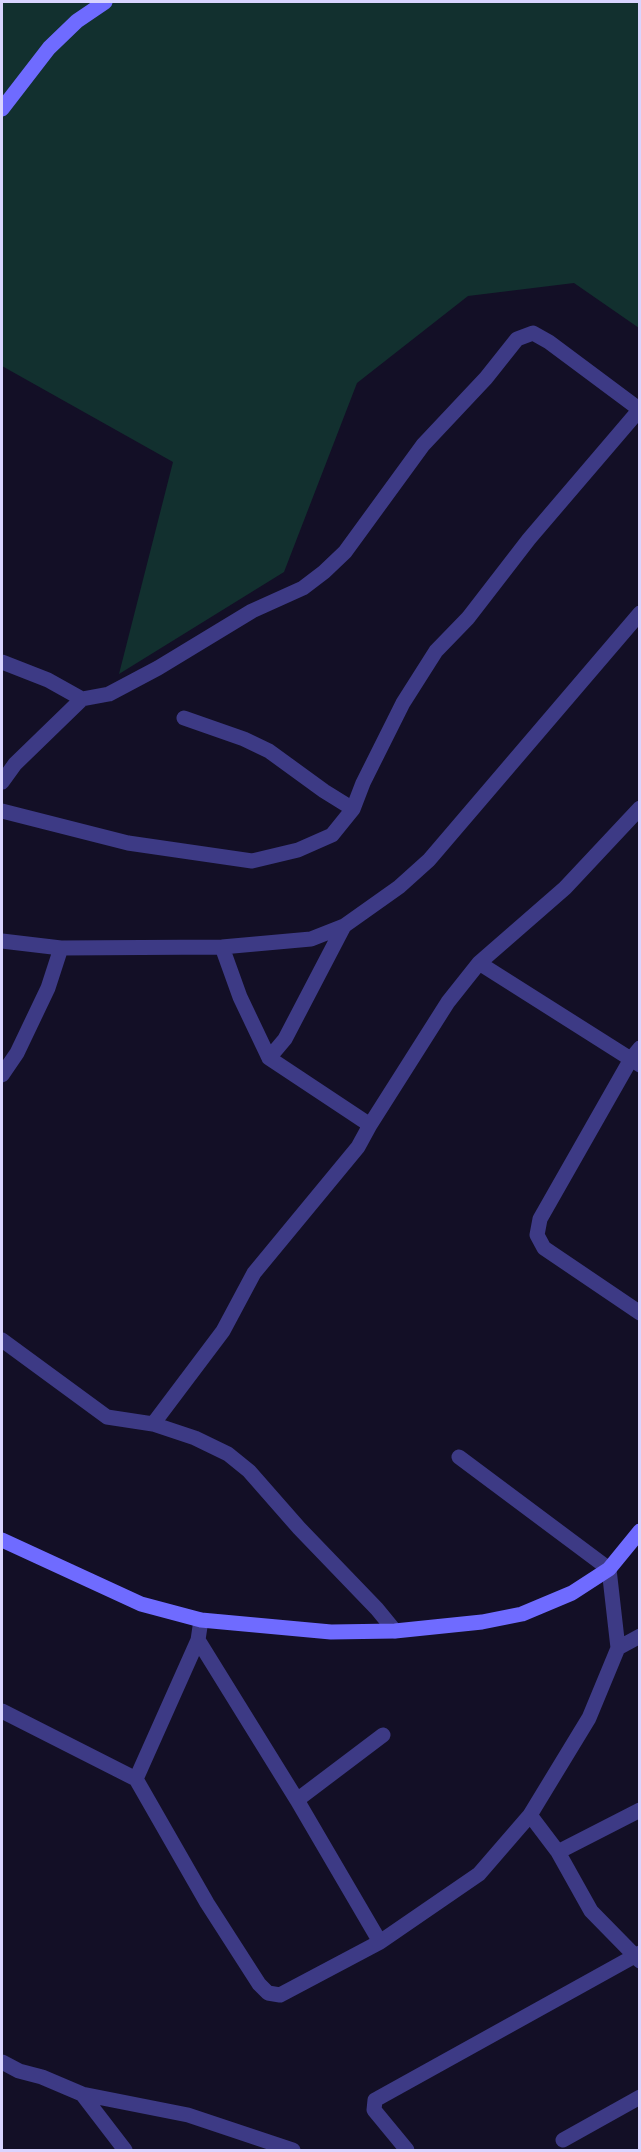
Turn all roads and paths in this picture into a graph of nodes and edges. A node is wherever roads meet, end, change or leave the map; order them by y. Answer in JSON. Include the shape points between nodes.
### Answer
{"nodes":[{"id":1,"x":105,"y":2,"type":"edge"},
{"id":2,"x":2,"y":110,"type":"edge"},
{"id":3,"x":639,"y":409,"type":"edge"},
{"id":4,"x":639,"y":613,"type":"edge"},
{"id":5,"x":2,"y":662,"type":"edge"},
{"id":6,"x":82,"y":699,"type":"junction"},
{"id":7,"x":184,"y":718,"type":"dead end"},
{"id":8,"x":2,"y":782,"type":"edge"},
{"id":9,"x":639,"y":808,"type":"edge"},
{"id":10,"x":353,"y":809,"type":"junction"},
{"id":11,"x":2,"y":811,"type":"edge"},
{"id":12,"x":345,"y":926,"type":"junction"},
{"id":13,"x":2,"y":941,"type":"edge"},
{"id":14,"x":222,"y":947,"type":"junction"},
{"id":15,"x":61,"y":948,"type":"junction"},
{"id":16,"x":479,"y":963,"type":"junction"},
{"id":17,"x":636,"y":1057,"type":"edge"},
{"id":18,"x":269,"y":1058,"type":"junction"},
{"id":19,"x":2,"y":1075,"type":"edge"},
{"id":20,"x":370,"y":1125,"type":"junction"},
{"id":21,"x":639,"y":1313,"type":"edge"},
{"id":22,"x":2,"y":1340,"type":"edge"},
{"id":23,"x":153,"y":1424,"type":"junction"},
{"id":24,"x":459,"y":1457,"type":"dead end"},
{"id":25,"x":639,"y":1531,"type":"edge"},
{"id":26,"x":2,"y":1540,"type":"edge"},
{"id":27,"x":609,"y":1569,"type":"junction"},
{"id":28,"x":201,"y":1620,"type":"junction"},
{"id":29,"x":395,"y":1631,"type":"junction"},
{"id":30,"x":639,"y":1636,"type":"edge"},
{"id":31,"x":198,"y":1640,"type":"junction"},
{"id":32,"x":618,"y":1648,"type":"junction"},
{"id":33,"x":2,"y":1711,"type":"edge"},
{"id":34,"x":383,"y":1735,"type":"dead end"},
{"id":35,"x":135,"y":1779,"type":"junction"},
{"id":36,"x":297,"y":1800,"type":"junction"},
{"id":37,"x":639,"y":1810,"type":"edge"},
{"id":38,"x":530,"y":1815,"type":"junction"},
{"id":39,"x":558,"y":1852,"type":"junction"},
{"id":40,"x":380,"y":1942,"type":"junction"},
{"id":41,"x":638,"y":1957,"type":"edge"},
{"id":42,"x":2,"y":2062,"type":"edge"},
{"id":43,"x":82,"y":2094,"type":"junction"},
{"id":44,"x":639,"y":2097,"type":"edge"},
{"id":45,"x":563,"y":2140,"type":"dead end"},
{"id":46,"x":125,"y":2151,"type":"edge"},
{"id":47,"x":293,"y":2151,"type":"edge"},
{"id":48,"x":407,"y":2151,"type":"edge"}],
"edges":[{"from":1,"to":2,"type":"main road","via":[[77,21],[49,48]]},
{"from":3,"to":6,"type":"street","via":[[549,342],[533,333],[517,339],[423,445],[345,552],[324,572],[303,588],[252,610],[110,694]]},
{"from":3,"to":10,"type":"street","via":[[468,618],[436,651],[403,703]]},
{"from":4,"to":12,"type":"street","via":[[429,860]]},
{"from":5,"to":6,"type":"street"},
{"from":6,"to":8,"type":"street","via":[[15,764]]},
{"from":7,"to":10,"type":"street","via":[[244,738],[269,751]]},
{"from":9,"to":16,"type":"street","via":[[565,888]]},
{"from":10,"to":11,"type":"street","via":[[332,835],[298,850],[252,861],[128,843]]},
{"from":12,"to":14,"type":"street","via":[[311,939]]},
{"from":12,"to":18,"type":"street","via":[[285,1039]]},
{"from":13,"to":15,"type":"street"},
{"from":14,"to":15,"type":"street"},
{"from":14,"to":18,"type":"street"},
{"from":15,"to":19,"type":"street","via":[[48,988]]},
{"from":16,"to":17,"type":"street"},
{"from":16,"to":20,"type":"street","via":[[448,1002]]},
{"from":17,"to":21,"type":"street","via":[[540,1219],[537,1234],[544,1248]]},
{"from":18,"to":20,"type":"street"},
{"from":20,"to":23,"type":"street","via":[[358,1147],[254,1273],[223,1331]]},
{"from":22,"to":23,"type":"street","via":[[107,1417]]},
{"from":23,"to":29,"type":"street","via":[[228,1454],[249,1471]]},
{"from":24,"to":27,"type":"street"},
{"from":25,"to":27,"type":"main road"},
{"from":26,"to":28,"type":"main road","via":[[141,1604]]},
{"from":27,"to":29,"type":"main road","via":[[572,1593],[522,1614]]},
{"from":27,"to":32,"type":"street"},
{"from":28,"to":29,"type":"main road","via":[[331,1632]]},
{"from":28,"to":31,"type":"street"},
{"from":30,"to":32,"type":"street"},
{"from":31,"to":35,"type":"street"},
{"from":31,"to":36,"type":"street"},
{"from":32,"to":38,"type":"street","via":[[589,1718]]},
{"from":33,"to":35,"type":"street"},
{"from":34,"to":36,"type":"street"},
{"from":35,"to":40,"type":"street","via":[[207,1903],[268,1993],[280,1995]]},
{"from":36,"to":40,"type":"street"},
{"from":37,"to":39,"type":"street"},
{"from":38,"to":39,"type":"street"},
{"from":38,"to":40,"type":"street","via":[[479,1874]]},
{"from":39,"to":41,"type":"street","via":[[591,1911]]},
{"from":41,"to":48,"type":"street","via":[[375,2100],[374,2110]]},
{"from":42,"to":43,"type":"street"},
{"from":43,"to":46,"type":"street"},
{"from":43,"to":47,"type":"street","via":[[188,2115]]},
{"from":44,"to":45,"type":"street"}]}
